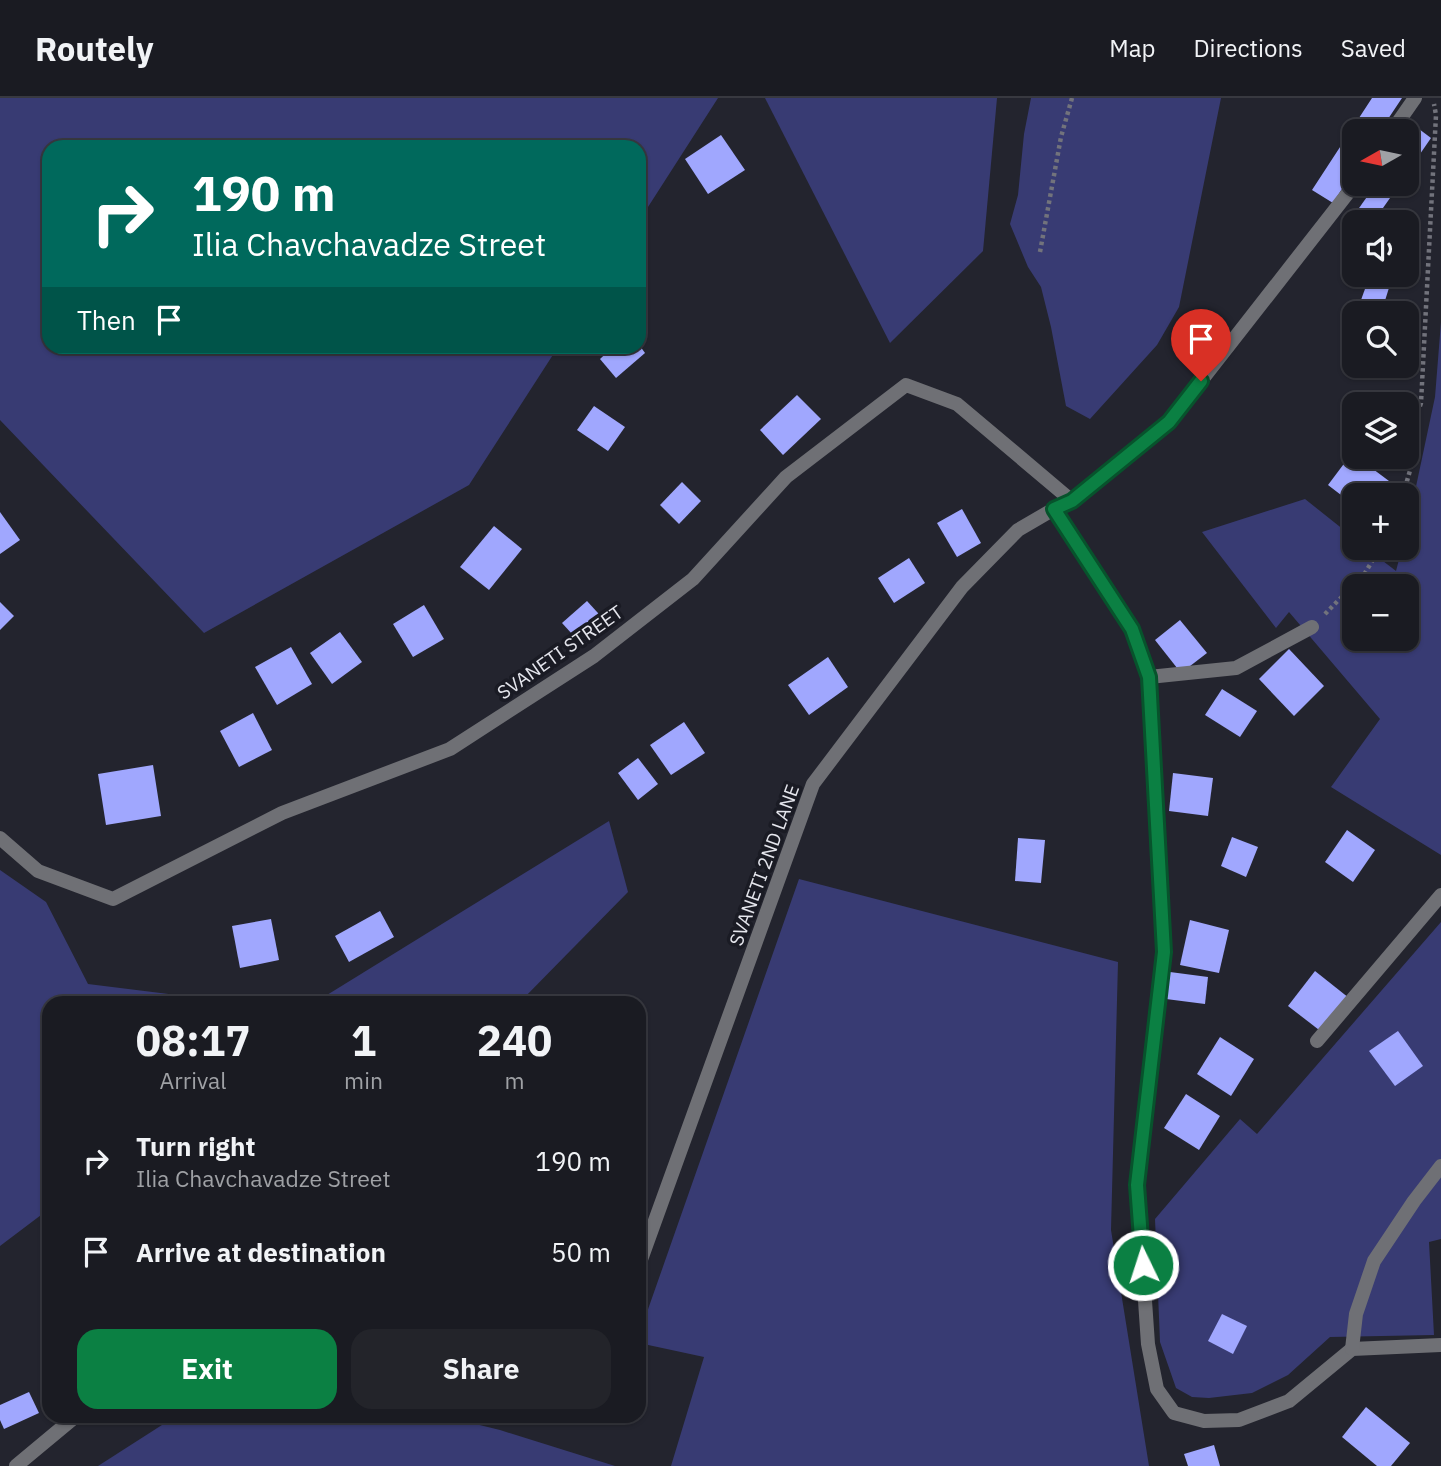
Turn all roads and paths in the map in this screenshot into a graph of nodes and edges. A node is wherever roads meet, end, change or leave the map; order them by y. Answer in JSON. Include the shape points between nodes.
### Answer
{"nodes":[{"id":1,"x":1072,"y":98,"type":"edge"},
{"id":2,"x":1415,"y":98,"type":"edge"},
{"id":3,"x":1432,"y":98,"type":"edge"},
{"id":4,"x":1400,"y":119,"type":"edge"},
{"id":5,"x":1347,"y":196,"type":"edge"},
{"id":6,"x":1041,"y":252,"type":"dead end"},
{"id":7,"x":1405,"y":483,"type":"edge"},
{"id":8,"x":1072,"y":501,"type":"junction"},
{"id":9,"x":1054,"y":509,"type":"junction"},
{"id":10,"x":1373,"y":560,"type":"edge"},
{"id":11,"x":1312,"y":627,"type":"joint"},
{"id":12,"x":1149,"y":677,"type":"junction"},
{"id":13,"x":0,"y":838,"type":"edge"},
{"id":14,"x":1441,"y":895,"type":"edge"},
{"id":15,"x":1317,"y":1041,"type":"dead end"},
{"id":16,"x":1441,"y":1166,"type":"edge"},
{"id":17,"x":646,"y":1246,"type":"edge"},
{"id":18,"x":1441,"y":1345,"type":"edge"},
{"id":19,"x":1352,"y":1349,"type":"junction"},
{"id":20,"x":68,"y":1423,"type":"edge"},
{"id":21,"x":16,"y":1466,"type":"edge"}],
"edges":[{"from":1,"to":6,"type":"path","via":[[1060,137]]},
{"from":2,"to":4,"type":"street"},
{"from":3,"to":7,"type":"path","via":[[1436,115],[1420,403]]},
{"from":5,"to":8,"type":"street","name":"SVANETI 2ND LANE","via":[[1169,422]]},
{"from":8,"to":9,"type":"street","name":"SVANETI 2ND LANE"},
{"from":8,"to":13,"type":"street","name":"SVANETI STREET","via":[[957,404],[906,385],[786,477],[693,579],[594,656],[450,749],[282,813],[113,898],[38,871]]},
{"from":9,"to":12,"type":"street","via":[[1132,629]]},
{"from":9,"to":17,"type":"street","name":"SVANETI 2ND LANE","via":[[1018,530],[962,587],[813,784]]},
{"from":10,"to":11,"type":"path"},
{"from":11,"to":12,"type":"street","via":[[1236,668]]},
{"from":12,"to":19,"type":"street","via":[[1164,952],[1137,1185],[1148,1344],[1157,1389],[1174,1413],[1204,1420],[1239,1420],[1289,1401]]},
{"from":14,"to":15,"type":"street"},
{"from":16,"to":19,"type":"street","via":[[1374,1261],[1356,1314]]},
{"from":18,"to":19,"type":"street"},
{"from":20,"to":21,"type":"street"}]}
